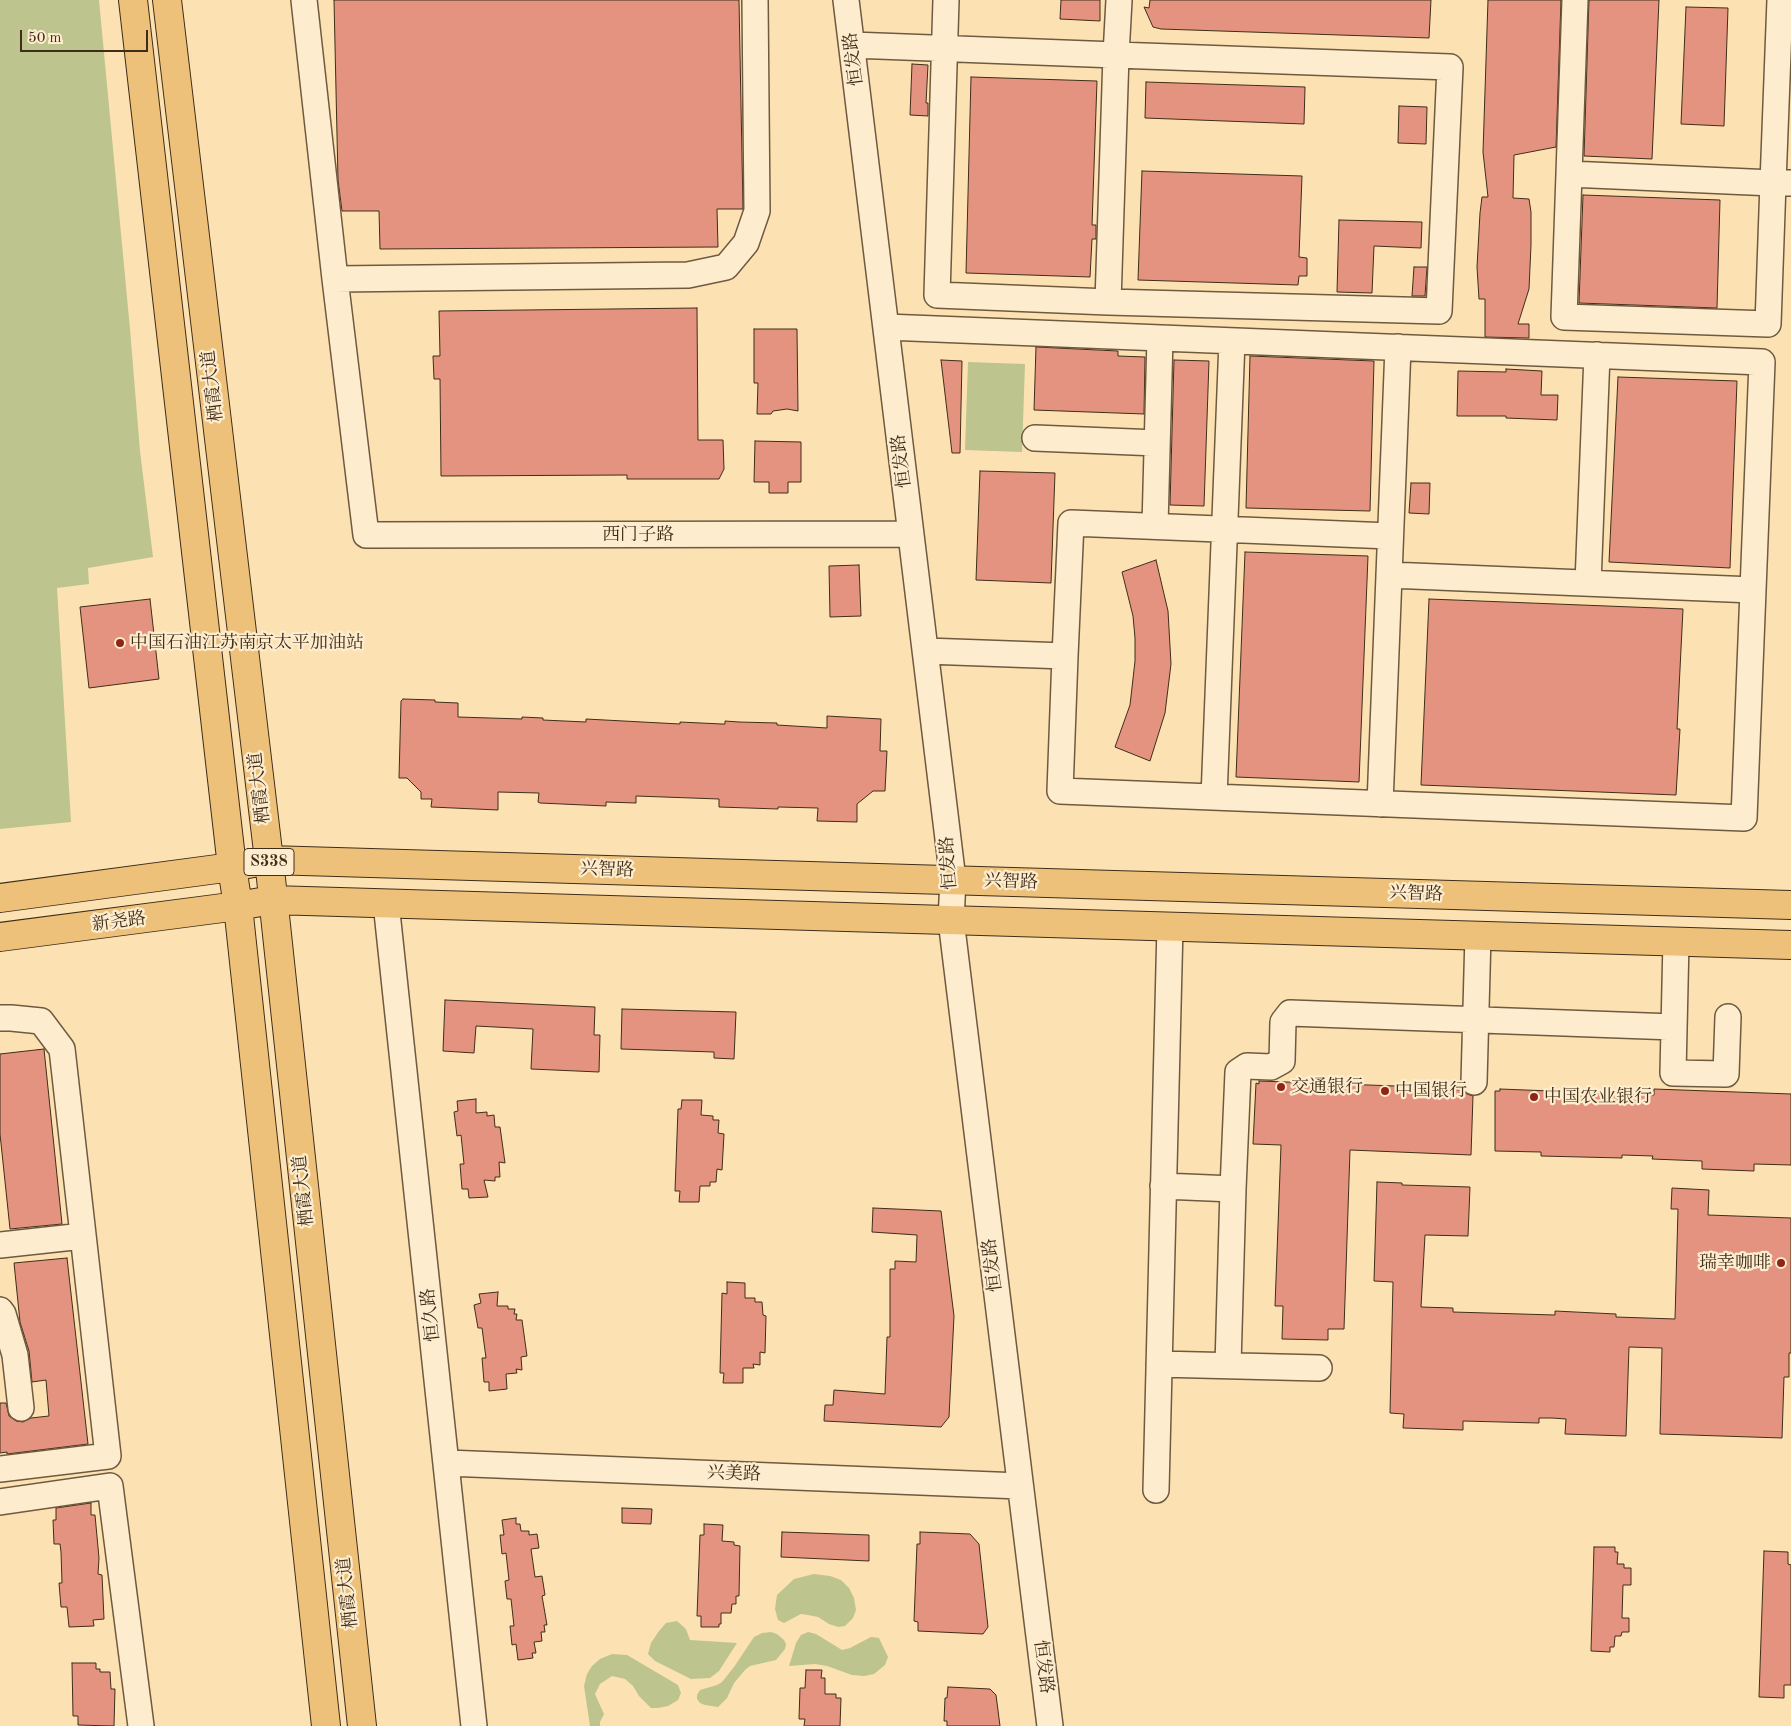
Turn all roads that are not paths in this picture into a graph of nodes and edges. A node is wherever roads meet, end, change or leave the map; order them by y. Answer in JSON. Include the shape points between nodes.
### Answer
{"nodes":[{"id":1,"x":133,"y":0,"type":"edge"},
{"id":2,"x":167,"y":0,"type":"edge"},
{"id":3,"x":304,"y":0,"type":"edge"},
{"id":4,"x":755,"y":0,"type":"edge"},
{"id":5,"x":846,"y":0,"type":"edge"},
{"id":6,"x":946,"y":0,"type":"edge"},
{"id":7,"x":1119,"y":0,"type":"edge"},
{"id":8,"x":1576,"y":0,"type":"edge"},
{"id":9,"x":1780,"y":0,"type":"edge"},
{"id":10,"x":852,"y":45,"type":"junction"},
{"id":11,"x":944,"y":48,"type":"junction"},
{"id":12,"x":1116,"y":55,"type":"junction"},
{"id":13,"x":1569,"y":174,"type":"junction"},
{"id":14,"x":1782,"y":183,"type":"edge"},
{"id":15,"x":335,"y":279,"type":"junction"},
{"id":16,"x":1108,"y":302,"type":"junction"},
{"id":17,"x":886,"y":327,"type":"junction"},
{"id":18,"x":1160,"y":338,"type":"junction"},
{"id":19,"x":1232,"y":341,"type":"junction"},
{"id":20,"x":1398,"y":348,"type":"junction"},
{"id":21,"x":1598,"y":355,"type":"junction"},
{"id":22,"x":1035,"y":438,"type":"dead end"},
{"id":23,"x":1157,"y":443,"type":"junction"},
{"id":24,"x":1155,"y":526,"type":"junction"},
{"id":25,"x":1225,"y":529,"type":"junction"},
{"id":26,"x":910,"y":534,"type":"junction"},
{"id":27,"x":1390,"y":536,"type":"junction"},
{"id":28,"x":1389,"y":575,"type":"junction"},
{"id":29,"x":1588,"y":583,"type":"junction"},
{"id":30,"x":1753,"y":590,"type":"junction"},
{"id":31,"x":926,"y":651,"type":"junction"},
{"id":32,"x":1065,"y":656,"type":"junction"},
{"id":33,"x":1214,"y":797,"type":"junction"},
{"id":34,"x":1380,"y":804,"type":"junction"},
{"id":35,"x":269,"y":860,"type":"junction"},
{"id":36,"x":232,"y":867,"type":"junction"},
{"id":37,"x":953,"y":880,"type":"junction"},
{"id":38,"x":0,"y":898,"type":"edge"},
{"id":39,"x":272,"y":900,"type":"junction"},
{"id":40,"x":386,"y":903,"type":"junction"},
{"id":41,"x":1791,"y":905,"type":"edge"},
{"id":42,"x":238,"y":906,"type":"junction"},
{"id":43,"x":952,"y":920,"type":"junction"},
{"id":44,"x":1170,"y":926,"type":"junction"},
{"id":45,"x":1478,"y":935,"type":"junction"},
{"id":46,"x":0,"y":937,"type":"edge"},
{"id":47,"x":1676,"y":941,"type":"junction"},
{"id":48,"x":1791,"y":945,"type":"edge"},
{"id":49,"x":1728,"y":1017,"type":"dead end"},
{"id":50,"x":0,"y":1018,"type":"edge"},
{"id":51,"x":1476,"y":1019,"type":"junction"},
{"id":52,"x":1674,"y":1027,"type":"junction"},
{"id":53,"x":1474,"y":1082,"type":"dead end"},
{"id":54,"x":1164,"y":1186,"type":"junction"},
{"id":55,"x":1233,"y":1189,"type":"junction"},
{"id":56,"x":83,"y":1236,"type":"junction"},
{"id":57,"x":0,"y":1245,"type":"edge"},
{"id":58,"x":0,"y":1310,"type":"edge"},
{"id":59,"x":1159,"y":1364,"type":"junction"},
{"id":60,"x":1228,"y":1365,"type":"junction"},
{"id":61,"x":1319,"y":1368,"type":"dead end"},
{"id":62,"x":21,"y":1408,"type":"dead end"},
{"id":63,"x":447,"y":1462,"type":"junction"},
{"id":64,"x":0,"y":1469,"type":"edge"},
{"id":65,"x":1020,"y":1486,"type":"junction"},
{"id":66,"x":1156,"y":1490,"type":"dead end"},
{"id":67,"x":0,"y":1502,"type":"edge"},
{"id":68,"x":141,"y":1726,"type":"edge"},
{"id":69,"x":326,"y":1726,"type":"edge"},
{"id":70,"x":362,"y":1726,"type":"edge"},
{"id":71,"x":474,"y":1726,"type":"edge"},
{"id":72,"x":1050,"y":1726,"type":"edge"}],
"edges":[{"from":1,"to":36,"type":"main road","name":"栖霞大道","number":"S338"},
{"from":2,"to":35,"type":"main road","name":"栖霞大道","number":"S338"},
{"from":3,"to":15,"type":"street"},
{"from":4,"to":15,"type":"street","via":[[757,211],[746,244],[726,267],[688,276]]},
{"from":5,"to":10,"type":"street","name":"恒发路"},
{"from":6,"to":11,"type":"street"},
{"from":7,"to":12,"type":"street"},
{"from":8,"to":13,"type":"street"},
{"from":9,"to":14,"type":"street"},
{"from":10,"to":11,"type":"street"},
{"from":10,"to":17,"type":"street","name":"恒发路"},
{"from":11,"to":12,"type":"street"},
{"from":11,"to":16,"type":"street","via":[[937,295]]},
{"from":12,"to":16,"type":"street"},
{"from":12,"to":16,"type":"street","via":[[1450,67],[1439,311]]},
{"from":13,"to":14,"type":"street"},
{"from":13,"to":14,"type":"street","via":[[1564,317],[1768,324]]},
{"from":15,"to":26,"type":"street","name":"西门子路","via":[[366,535]]},
{"from":17,"to":18,"type":"street"},
{"from":17,"to":26,"type":"street","name":"恒发路"},
{"from":18,"to":19,"type":"street"},
{"from":18,"to":23,"type":"street"},
{"from":19,"to":20,"type":"street"},
{"from":19,"to":25,"type":"street"},
{"from":20,"to":21,"type":"street"},
{"from":20,"to":27,"type":"street"},
{"from":21,"to":29,"type":"street"},
{"from":21,"to":30,"type":"street","via":[[1762,362]]},
{"from":22,"to":23,"type":"street"},
{"from":23,"to":24,"type":"street"},
{"from":24,"to":25,"type":"street"},
{"from":24,"to":32,"type":"street","via":[[1071,523]]},
{"from":25,"to":27,"type":"street"},
{"from":25,"to":33,"type":"street"},
{"from":26,"to":31,"type":"street","name":"恒发路"},
{"from":27,"to":28,"type":"street"},
{"from":28,"to":29,"type":"street"},
{"from":28,"to":34,"type":"street"},
{"from":29,"to":30,"type":"street"},
{"from":30,"to":34,"type":"street","via":[[1744,818]]},
{"from":31,"to":32,"type":"street"},
{"from":31,"to":37,"type":"street","name":"恒发路"},
{"from":32,"to":33,"type":"street","via":[[1060,791]]},
{"from":33,"to":34,"type":"street"},
{"from":35,"to":36,"type":"main road","name":"兴智路"},
{"from":35,"to":37,"type":"main road","name":"兴智路"},
{"from":35,"to":39,"type":"main road","name":"栖霞大道","number":"S338"},
{"from":36,"to":38,"type":"main road"},
{"from":36,"to":42,"type":"main road","name":"栖霞大道","number":"S338"},
{"from":37,"to":41,"type":"main road","name":"兴智路"},
{"from":37,"to":43,"type":"street","name":"恒发路"},
{"from":39,"to":40,"type":"main road"},
{"from":39,"to":42,"type":"main road"},
{"from":39,"to":70,"type":"main road","name":"栖霞大道","number":"S338"},
{"from":40,"to":43,"type":"main road"},
{"from":40,"to":63,"type":"street","name":"恒久路"},
{"from":42,"to":46,"type":"main road","name":"新尧路"},
{"from":42,"to":69,"type":"main road","name":"栖霞大道","number":"S338"},
{"from":43,"to":44,"type":"main road"},
{"from":43,"to":65,"type":"street","name":"恒发路"},
{"from":44,"to":45,"type":"main road"},
{"from":44,"to":54,"type":"street"},
{"from":45,"to":47,"type":"main road"},
{"from":45,"to":51,"type":"street"},
{"from":47,"to":48,"type":"main road"},
{"from":47,"to":52,"type":"street"},
{"from":49,"to":52,"type":"street","via":[[1726,1074],[1673,1073]]},
{"from":50,"to":56,"type":"street","via":[[41,1021],[62,1049]]},
{"from":51,"to":52,"type":"street"},
{"from":51,"to":53,"type":"street"},
{"from":51,"to":55,"type":"street","via":[[1290,1013],[1283,1022],[1282,1061],[1271,1067],[1247,1066],[1238,1072]]},
{"from":54,"to":55,"type":"street"},
{"from":54,"to":59,"type":"street"},
{"from":55,"to":60,"type":"street"},
{"from":56,"to":57,"type":"street"},
{"from":56,"to":64,"type":"street","via":[[108,1456]]},
{"from":58,"to":62,"type":"street","via":[[15,1355]]},
{"from":59,"to":60,"type":"street"},
{"from":59,"to":66,"type":"street"},
{"from":60,"to":61,"type":"street"},
{"from":63,"to":65,"type":"street","name":"兴美路"},
{"from":63,"to":71,"type":"street","name":"恒久路"},
{"from":65,"to":72,"type":"street","name":"恒发路"},
{"from":67,"to":68,"type":"street","via":[[110,1486]]}]}
